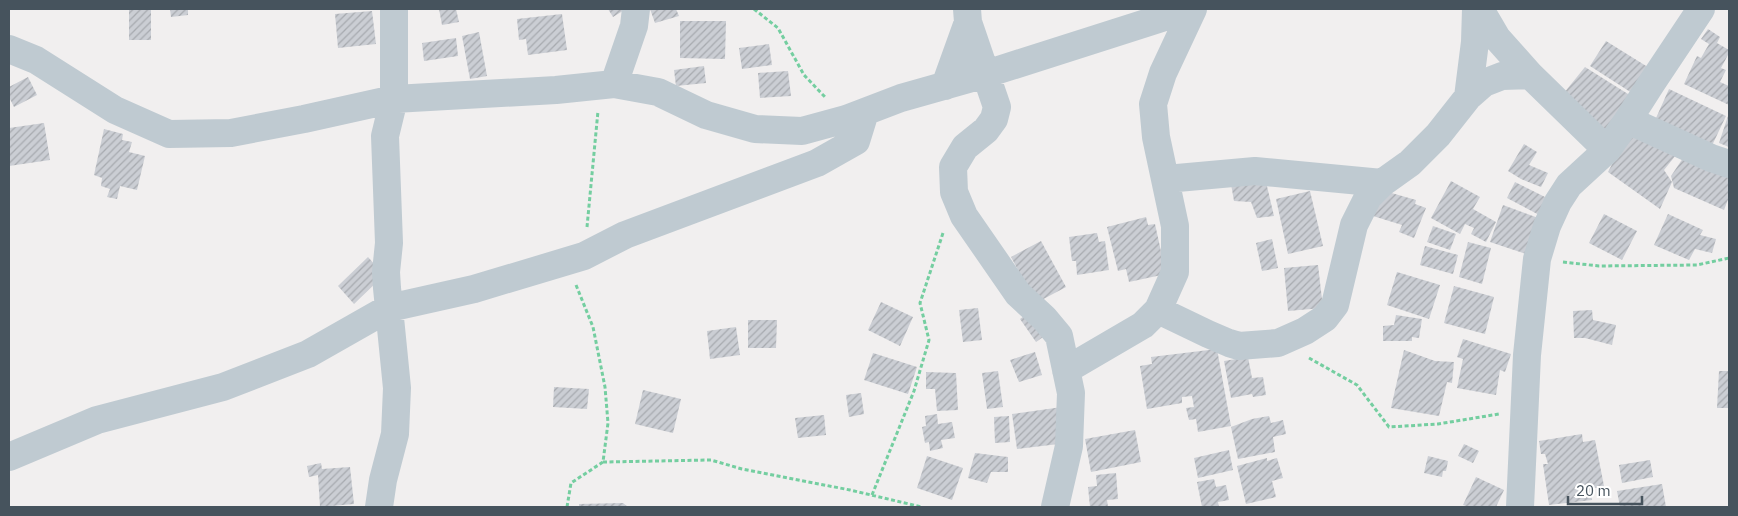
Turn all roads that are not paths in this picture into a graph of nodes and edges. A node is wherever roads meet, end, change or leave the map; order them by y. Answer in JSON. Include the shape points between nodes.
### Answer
{"nodes":[{"id":1,"x":394,"y":9,"type":"edge"},
{"id":2,"x":636,"y":9,"type":"edge"},
{"id":3,"x":1191,"y":9,"type":"edge"},
{"id":4,"x":1478,"y":9,"type":"edge"},
{"id":5,"x":1701,"y":9,"type":"edge"},
{"id":6,"x":968,"y":15,"type":"edge"},
{"id":7,"x":9,"y":49,"type":"edge"},
{"id":8,"x":986,"y":74,"type":"junction"},
{"id":9,"x":1530,"y":75,"type":"junction"},
{"id":10,"x":607,"y":85,"type":"junction"},
{"id":11,"x":945,"y":86,"type":"junction"},
{"id":12,"x":1468,"y":97,"type":"junction"},
{"id":13,"x":394,"y":100,"type":"junction"},
{"id":14,"x":856,"y":116,"type":"junction"},
{"id":15,"x":1628,"y":120,"type":"junction"},
{"id":16,"x":1606,"y":150,"type":"junction"},
{"id":17,"x":1729,"y":164,"type":"edge"},
{"id":18,"x":1166,"y":179,"type":"junction"},
{"id":19,"x":1382,"y":183,"type":"junction"},
{"id":20,"x":390,"y":308,"type":"junction"},
{"id":21,"x":1158,"y":310,"type":"junction"},
{"id":22,"x":1066,"y":370,"type":"junction"},
{"id":23,"x":9,"y":457,"type":"edge"},
{"id":24,"x":379,"y":507,"type":"edge"},
{"id":25,"x":1055,"y":507,"type":"edge"},
{"id":26,"x":1520,"y":507,"type":"edge"}],
"edges":[{"from":1,"to":13,"type":"street"},
{"from":2,"to":10,"type":"street","via":[[634,26]]},
{"from":3,"to":8,"type":"street"},
{"from":3,"to":18,"type":"street","via":[[1153,104],[1156,137]]},
{"from":4,"to":9,"type":"street","via":[[1497,38]]},
{"from":4,"to":12,"type":"street"},
{"from":5,"to":15,"type":"street"},
{"from":6,"to":8,"type":"street"},
{"from":6,"to":11,"type":"street"},
{"from":7,"to":13,"type":"street","via":[[36,60],[115,110],[169,134],[230,133]]},
{"from":8,"to":11,"type":"street"},
{"from":8,"to":22,"type":"street","via":[[997,107],[994,119],[965,147],[953,167],[954,192],[964,216],[1018,294],[1059,336]]},
{"from":9,"to":12,"type":"street","via":[[1492,79]]},
{"from":9,"to":16,"type":"street"},
{"from":10,"to":13,"type":"street"},
{"from":10,"to":14,"type":"street","via":[[658,92],[706,115],[755,129],[802,131]]},
{"from":11,"to":14,"type":"street","via":[[901,98]]},
{"from":12,"to":19,"type":"street","via":[[1438,135],[1410,163]]},
{"from":13,"to":20,"type":"street","via":[[384,136],[386,272]]},
{"from":14,"to":20,"type":"street","via":[[856,141],[817,163],[626,235],[575,259],[474,289]]},
{"from":15,"to":16,"type":"street"},
{"from":15,"to":17,"type":"street"},
{"from":16,"to":26,"type":"street","via":[[1569,185],[1558,202],[1546,226],[1537,259],[1527,355]]},
{"from":18,"to":19,"type":"street","via":[[1255,172]]},
{"from":18,"to":21,"type":"street","via":[[1175,226],[1175,272]]},
{"from":19,"to":21,"type":"street","via":[[1368,197],[1354,225],[1335,305],[1325,318],[1305,331],[1278,343],[1245,346],[1229,343]]},
{"from":20,"to":23,"type":"street","via":[[308,354],[222,387],[97,420]]},
{"from":20,"to":24,"type":"street","via":[[397,388],[395,434]]},
{"from":21,"to":22,"type":"street","via":[[1143,325]]},
{"from":22,"to":25,"type":"street","via":[[1072,393],[1069,446]]}]}
